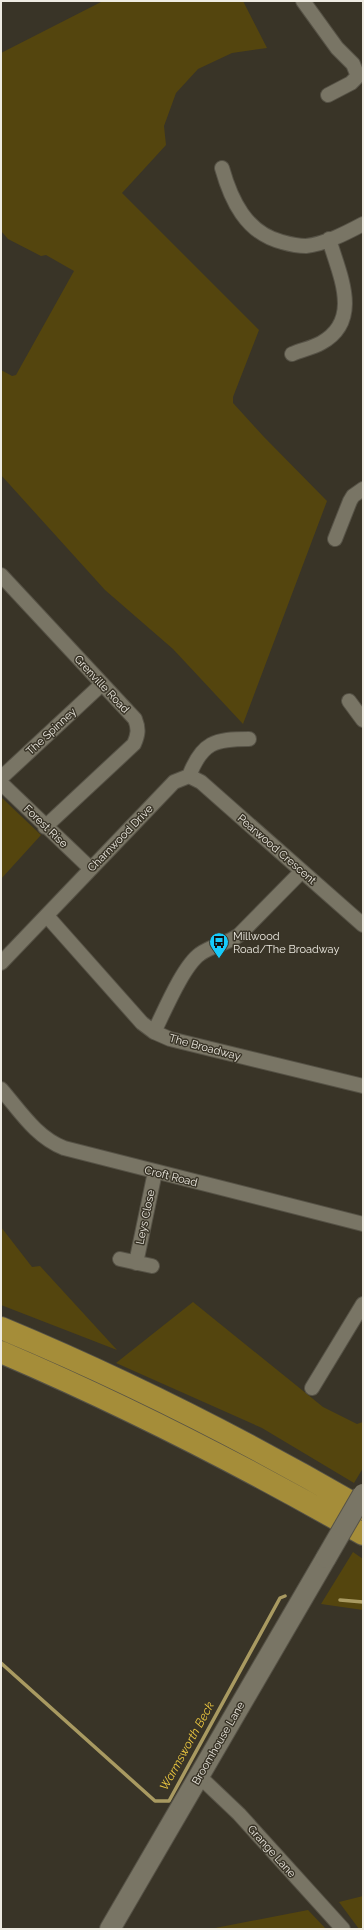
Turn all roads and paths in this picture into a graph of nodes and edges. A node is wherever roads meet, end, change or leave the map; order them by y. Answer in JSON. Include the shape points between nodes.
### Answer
{"nodes":[{"id":1,"x":303,"y":1,"type":"edge"},
{"id":2,"x":328,"y":94,"type":"dead end"},
{"id":3,"x":222,"y":168,"type":"dead end"},
{"id":4,"x":363,"y":224,"type":"edge"},
{"id":5,"x":329,"y":239,"type":"junction"},
{"id":6,"x":292,"y":354,"type":"dead end"},
{"id":7,"x":363,"y":489,"type":"edge"},
{"id":8,"x":335,"y":539,"type":"dead end"},
{"id":9,"x":1,"y":575,"type":"edge"},
{"id":10,"x":102,"y":684,"type":"junction"},
{"id":11,"x":349,"y":701,"type":"dead end"},
{"id":12,"x":363,"y":720,"type":"edge"},
{"id":13,"x":249,"y":739,"type":"dead end"},
{"id":14,"x":189,"y":776,"type":"junction"},
{"id":15,"x":1,"y":778,"type":"edge"},
{"id":16,"x":1,"y":783,"type":"edge"},
{"id":17,"x":45,"y":827,"type":"junction"},
{"id":18,"x":91,"y":869,"type":"junction"},
{"id":19,"x":302,"y":871,"type":"junction"},
{"id":20,"x":47,"y":916,"type":"junction"},
{"id":21,"x":363,"y":925,"type":"edge"},
{"id":22,"x":1,"y":963,"type":"edge"},
{"id":23,"x":154,"y":1032,"type":"junction"},
{"id":24,"x":363,"y":1086,"type":"edge"},
{"id":25,"x":1,"y":1089,"type":"edge"},
{"id":26,"x":155,"y":1172,"type":"junction"},
{"id":27,"x":363,"y":1224,"type":"edge"},
{"id":28,"x":120,"y":1259,"type":"dead end"},
{"id":29,"x":136,"y":1263,"type":"junction"},
{"id":30,"x":152,"y":1266,"type":"dead end"},
{"id":31,"x":363,"y":1304,"type":"edge"},
{"id":32,"x":1,"y":1328,"type":"edge"},
{"id":33,"x":1,"y":1352,"type":"edge"},
{"id":34,"x":312,"y":1388,"type":"dead end"},
{"id":35,"x":363,"y":1494,"type":"edge"},
{"id":36,"x":363,"y":1509,"type":"edge"},
{"id":37,"x":363,"y":1534,"type":"edge"},
{"id":38,"x":199,"y":1776,"type":"junction"},
{"id":39,"x":110,"y":1929,"type":"edge"},
{"id":40,"x":343,"y":1929,"type":"edge"}],
"edges":[{"from":1,"to":2,"type":"street","via":[[337,48],[356,68],[356,78],[351,83]]},
{"from":3,"to":5,"type":"street","via":[[233,201],[259,233],[271,239],[305,246]]},
{"from":4,"to":5,"type":"street"},
{"from":5,"to":6,"type":"street","via":[[346,299],[344,319],[321,343]]},
{"from":7,"to":8,"type":"street","via":[[350,501]]},
{"from":9,"to":10,"type":"street","name":"Grenville Road"},
{"from":10,"to":15,"type":"street","name":"The Spinney"},
{"from":10,"to":17,"type":"street","name":"Grenville Road","via":[[135,719],[138,736],[134,744]]},
{"from":11,"to":12,"type":"street"},
{"from":13,"to":14,"type":"street","via":[[220,740],[212,744],[200,755]]},
{"from":14,"to":18,"type":"street","name":"Charnwood Drive","via":[[174,782]]},
{"from":14,"to":19,"type":"street","name":"Pearwood Crescent","via":[[200,782]]},
{"from":16,"to":17,"type":"street","name":"Forest Rise"},
{"from":17,"to":18,"type":"street","name":"Forest Rise"},
{"from":18,"to":20,"type":"street","name":"Charnwood Drive"},
{"from":19,"to":21,"type":"street","name":"Pearwood Crescent"},
{"from":19,"to":23,"type":"street","via":[[239,935],[198,955],[189,965]]},
{"from":20,"to":22,"type":"street","name":"Charnwood Drive"},
{"from":20,"to":23,"type":"street","name":"The Broadway","via":[[142,1023]]},
{"from":23,"to":24,"type":"street","name":"The Broadway","via":[[170,1039]]},
{"from":25,"to":26,"type":"street","name":"Croft Road","via":[[41,1136],[52,1143]]},
{"from":26,"to":27,"type":"street","name":"Croft Road"},
{"from":26,"to":29,"type":"street","name":"Leys Close"},
{"from":28,"to":29,"type":"street"},
{"from":29,"to":30,"type":"street"},
{"from":31,"to":34,"type":"street"},
{"from":32,"to":36,"type":"highway","via":[[164,1402]]},
{"from":33,"to":37,"type":"highway","via":[[237,1464]]},
{"from":35,"to":38,"type":"street","name":"Broomhouse Lane","bridge":true},
{"from":38,"to":39,"type":"street","name":"Broomhouse Lane"},
{"from":38,"to":40,"type":"street","name":"Grange Lane","via":[[239,1814]]}]}
